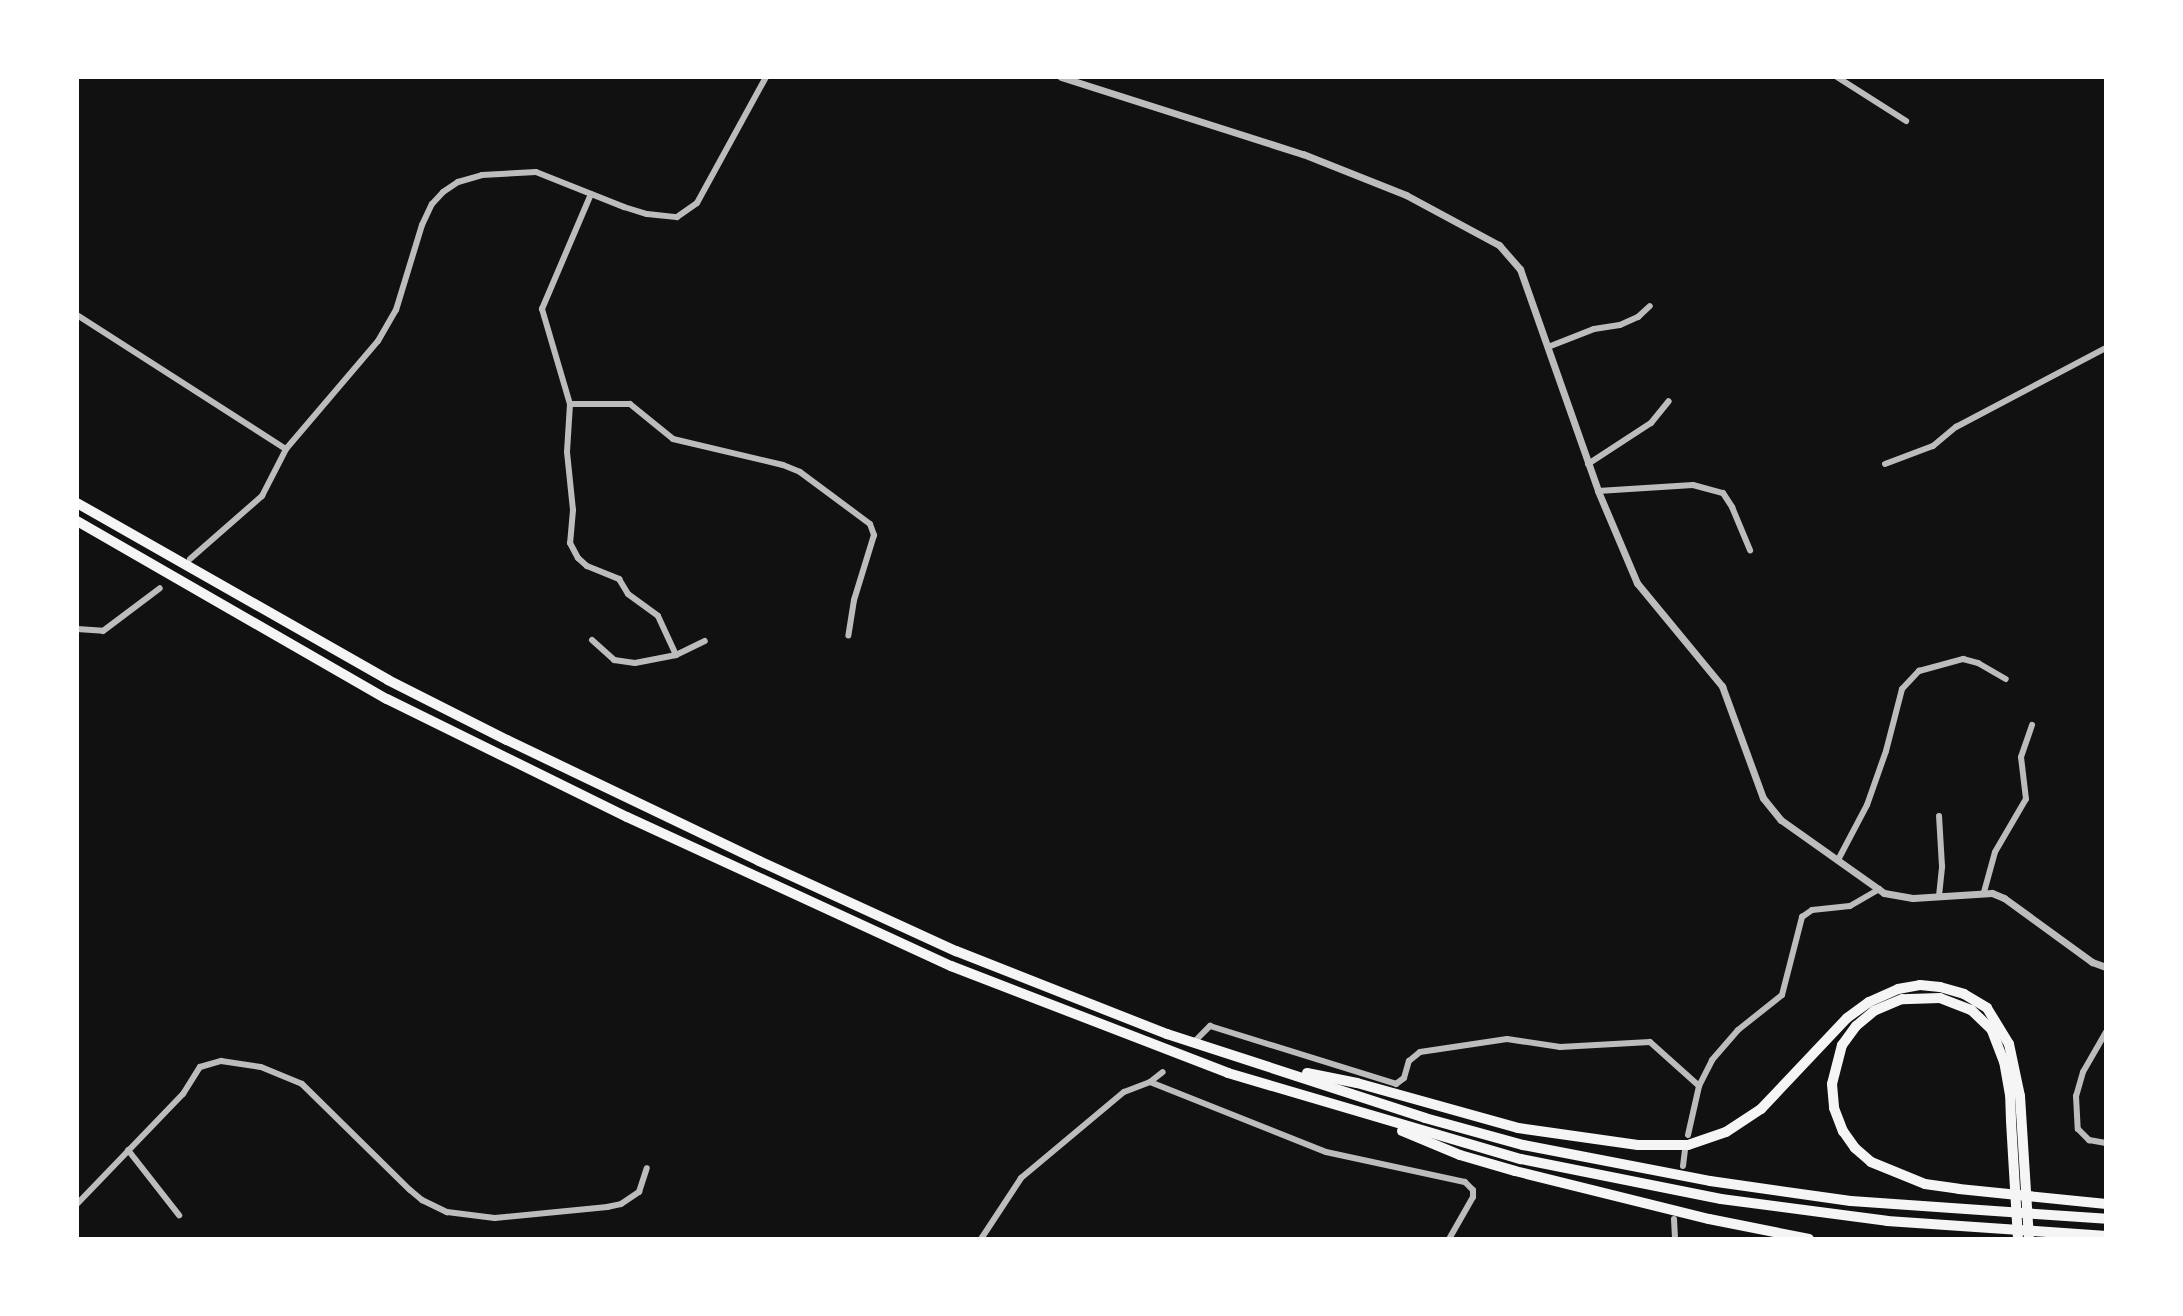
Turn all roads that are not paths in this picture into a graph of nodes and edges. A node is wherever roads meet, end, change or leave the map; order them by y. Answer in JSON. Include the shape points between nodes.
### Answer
{"nodes":[{"id":1,"x":766,"y":77,"type":"edge"},
{"id":2,"x":1061,"y":77,"type":"edge"},
{"id":3,"x":1837,"y":77,"type":"edge"},
{"id":4,"x":1906,"y":121,"type":"dead end"},
{"id":5,"x":591,"y":194,"type":"junction"},
{"id":6,"x":1650,"y":306,"type":"dead end"},
{"id":7,"x":77,"y":315,"type":"edge"},
{"id":8,"x":1548,"y":347,"type":"junction"},
{"id":9,"x":2106,"y":348,"type":"edge"},
{"id":10,"x":1669,"y":401,"type":"dead end"},
{"id":11,"x":570,"y":404,"type":"junction"},
{"id":12,"x":286,"y":449,"type":"junction"},
{"id":13,"x":1588,"y":464,"type":"junction"},
{"id":14,"x":1885,"y":464,"type":"dead end"},
{"id":15,"x":1598,"y":491,"type":"junction"},
{"id":16,"x":77,"y":503,"type":"edge"},
{"id":17,"x":77,"y":521,"type":"edge"},
{"id":18,"x":1750,"y":550,"type":"dead end"},
{"id":19,"x":190,"y":559,"type":"dead end"},
{"id":20,"x":160,"y":588,"type":"dead end"},
{"id":21,"x":77,"y":629,"type":"edge"},
{"id":22,"x":848,"y":636,"type":"dead end"},
{"id":23,"x":592,"y":640,"type":"dead end"},
{"id":24,"x":705,"y":641,"type":"dead end"},
{"id":25,"x":676,"y":655,"type":"junction"},
{"id":26,"x":2006,"y":679,"type":"dead end"},
{"id":27,"x":2032,"y":725,"type":"dead end"},
{"id":28,"x":1939,"y":816,"type":"dead end"},
{"id":29,"x":1838,"y":860,"type":"junction"},
{"id":30,"x":1879,"y":889,"type":"junction"},
{"id":31,"x":1984,"y":892,"type":"junction"},
{"id":32,"x":1939,"y":896,"type":"junction"},
{"id":33,"x":2106,"y":967,"type":"edge"},
{"id":34,"x":2106,"y":1032,"type":"edge"},
{"id":35,"x":1194,"y":1042,"type":"dead end"},
{"id":36,"x":1260,"y":1064,"type":"junction"},
{"id":37,"x":1163,"y":1072,"type":"dead end"},
{"id":38,"x":1150,"y":1082,"type":"junction"},
{"id":39,"x":1699,"y":1086,"type":"junction"},
{"id":40,"x":1361,"y":1114,"type":"junction"},
{"id":41,"x":2017,"y":1120,"type":"junction"},
{"id":42,"x":1688,"y":1135,"type":"dead end"},
{"id":43,"x":2106,"y":1143,"type":"edge"},
{"id":44,"x":128,"y":1150,"type":"junction"},
{"id":45,"x":1685,"y":1150,"type":"dead end"},
{"id":46,"x":1683,"y":1166,"type":"dead end"},
{"id":47,"x":647,"y":1168,"type":"dead end"},
{"id":48,"x":77,"y":1204,"type":"edge"},
{"id":49,"x":2106,"y":1204,"type":"edge"},
{"id":50,"x":179,"y":1215,"type":"dead end"},
{"id":51,"x":1674,"y":1219,"type":"dead end"},
{"id":52,"x":2106,"y":1219,"type":"edge"},
{"id":53,"x":2106,"y":1236,"type":"edge"},
{"id":54,"x":981,"y":1239,"type":"edge"},
{"id":55,"x":1449,"y":1239,"type":"edge"},
{"id":56,"x":1675,"y":1239,"type":"edge"},
{"id":57,"x":1809,"y":1239,"type":"edge"},
{"id":58,"x":2018,"y":1239,"type":"edge"},
{"id":59,"x":2029,"y":1239,"type":"edge"}],
"edges":[{"from":1,"to":5,"type":"street","via":[[689,212],[677,217],[647,214]]},
{"from":2,"to":8,"type":"street","via":[[1303,154],[1406,195],[1499,245],[1520,268]]},
{"from":3,"to":4,"type":"street"},
{"from":5,"to":11,"type":"street","via":[[542,309]]},
{"from":5,"to":12,"type":"street","via":[[549,176],[523,171],[482,175],[443,192],[422,225],[388,326]]},
{"from":6,"to":8,"type":"street","via":[[1620,325],[1594,329]]},
{"from":7,"to":12,"type":"street"},
{"from":8,"to":13,"type":"street"},
{"from":9,"to":14,"type":"street","via":[[1956,427],[1933,446]]},
{"from":10,"to":13,"type":"street","via":[[1651,423]]},
{"from":11,"to":22,"type":"street","via":[[630,404],[673,439],[783,465],[800,472],[870,524],[874,535]]},
{"from":11,"to":25,"type":"street","via":[[567,452],[573,551],[587,566],[619,579],[628,594],[658,616]]},
{"from":12,"to":19,"type":"street","via":[[262,496]]},
{"from":13,"to":15,"type":"street"},
{"from":15,"to":18,"type":"street","via":[[1693,485],[1723,493]]},
{"from":15,"to":29,"type":"street","via":[[1637,583],[1722,686],[1763,798],[1781,820]]},
{"from":16,"to":36,"type":"highway","via":[[388,680],[759,861],[956,951],[1167,1034]]},
{"from":17,"to":40,"type":"highway","via":[[387,699],[750,876],[951,966],[1161,1048]]},
{"from":20,"to":21,"type":"street","via":[[103,631]]},
{"from":23,"to":25,"type":"street","via":[[604,653],[624,663]]},
{"from":24,"to":25,"type":"street"},
{"from":26,"to":29,"type":"street","via":[[1963,659],[1919,671],[1902,690],[1867,805]]},
{"from":27,"to":31,"type":"street","via":[[2021,757],[2026,799],[1995,852]]},
{"from":28,"to":32,"type":"street"},
{"from":29,"to":30,"type":"street"},
{"from":30,"to":32,"type":"street","via":[[1898,898]]},
{"from":30,"to":39,"type":"street","via":[[1850,906],[1812,910],[1801,917],[1782,995],[1723,1045]]},
{"from":31,"to":32,"type":"street"},
{"from":31,"to":33,"type":"street","via":[[2004,898],[2092,962]]},
{"from":34,"to":43,"type":"street","via":[[2079,1082],[2076,1120],[2084,1136]]},
{"from":35,"to":39,"type":"street","via":[[1210,1026],[1396,1084],[1420,1052],[1507,1038],[1560,1047],[1650,1042]]},
{"from":36,"to":41,"type":"highway","via":[[1357,1083],[1518,1128],[1638,1145],[1688,1145],[1726,1132],[1761,1109],[1847,1018],[1869,1002],[1920,985],[1964,995],[1996,1018],[2014,1059]]},
{"from":36,"to":52,"type":"highway","via":[[1523,1145],[1710,1181],[1896,1206]]},
{"from":37,"to":38,"type":"street"},
{"from":38,"to":54,"type":"street","via":[[1124,1092],[1021,1178]]},
{"from":38,"to":55,"type":"street","via":[[1326,1152],[1465,1182],[1474,1190],[1473,1198]]},
{"from":39,"to":42,"type":"street"},
{"from":40,"to":53,"type":"highway","via":[[1521,1159],[1746,1203],[1887,1221]]},
{"from":40,"to":57,"type":"highway","via":[[1480,1162]]},
{"from":41,"to":49,"type":"highway","via":[[1992,1030],[1970,1010],[1940,998],[1902,999],[1874,1010],[1842,1045],[1835,1064],[1834,1108],[1843,1131],[1855,1148],[1886,1170],[1925,1184]]},
{"from":41,"to":58,"type":"highway"},
{"from":41,"to":59,"type":"highway"},
{"from":44,"to":47,"type":"street","via":[[183,1094],[200,1068],[220,1061],[252,1065],[302,1084],[415,1195],[458,1215],[509,1218],[607,1207],[639,1192]]},
{"from":44,"to":48,"type":"street"},
{"from":44,"to":50,"type":"street"},
{"from":45,"to":46,"type":"street"},
{"from":51,"to":56,"type":"street"}]}
